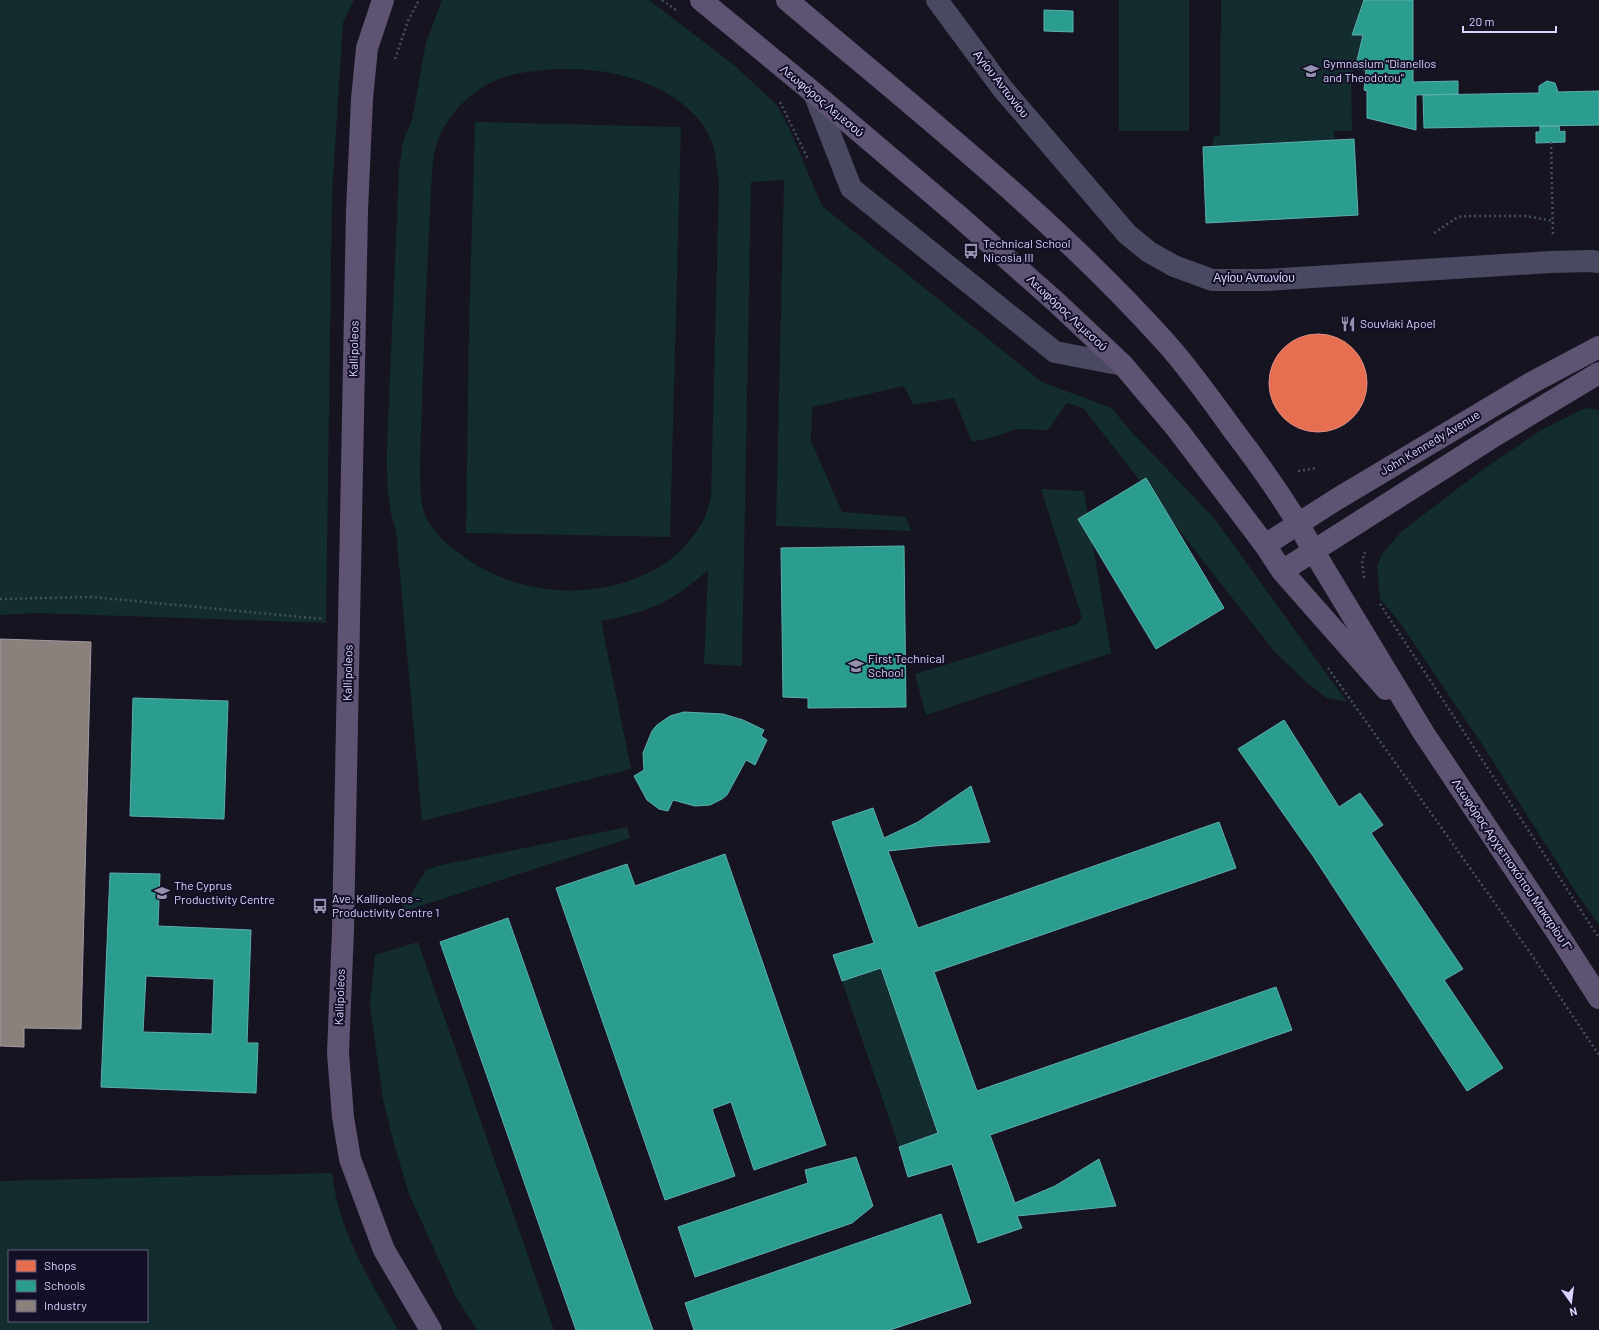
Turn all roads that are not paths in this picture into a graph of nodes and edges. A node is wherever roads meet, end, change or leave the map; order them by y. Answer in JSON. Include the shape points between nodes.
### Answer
{"nodes":[{"id":1,"x":383,"y":0,"type":"edge"},
{"id":2,"x":701,"y":0,"type":"edge"},
{"id":3,"x":787,"y":0,"type":"edge"},
{"id":4,"x":937,"y":0,"type":"edge"},
{"id":5,"x":814,"y":94,"type":"junction"},
{"id":6,"x":1599,"y":262,"type":"edge"},
{"id":7,"x":1599,"y":347,"type":"edge"},
{"id":8,"x":1123,"y":365,"type":"junction"},
{"id":9,"x":1599,"y":374,"type":"edge"},
{"id":10,"x":1299,"y":523,"type":"junction"},
{"id":11,"x":1265,"y":545,"type":"junction"},
{"id":12,"x":1314,"y":552,"type":"junction"},
{"id":13,"x":1282,"y":571,"type":"junction"},
{"id":14,"x":1423,"y":732,"type":"junction"},
{"id":15,"x":1599,"y":998,"type":"edge"},
{"id":16,"x":431,"y":1330,"type":"edge"}],
"edges":[{"from":1,"to":16,"type":"main road","name":"Kallipoleos","via":[[366,48],[357,211],[343,930],[338,1053],[343,1117],[350,1159],[384,1250]]},
{"from":2,"to":5,"type":"main road","name":"Λεωφόρος Λεμεσού"},
{"from":3,"to":10,"type":"main road","via":[[977,162],[1114,288],[1168,346],[1203,390]]},
{"from":4,"to":6,"type":"street","name":"Αγίου Αντωνίου","via":[[1002,88],[1127,234],[1149,252],[1174,266],[1212,280],[1267,280],[1550,262]]},
{"from":5,"to":8,"type":"main road","name":"Λεωφόρος Λεμεσού","via":[[1056,302]]},
{"from":5,"to":8,"type":"street","via":[[852,188],[1055,352]]},
{"from":7,"to":10,"type":"main road","name":"John Kennedy Avenue","via":[[1533,382]]},
{"from":8,"to":11,"type":"main road","name":"Λεωφόρος Λεμεσού","via":[[1177,429]]},
{"from":9,"to":12,"type":"main road","via":[[1498,433]]},
{"from":10,"to":11,"type":"main road","name":"John Kennedy Avenue"},
{"from":10,"to":12,"type":"main road"},
{"from":11,"to":13,"type":"main road","name":"Λεωφόρος Λεμεσού"},
{"from":12,"to":13,"type":"main road"},
{"from":12,"to":14,"type":"main road","name":"Λεωφόρος Αρχιεπισκόπου Μακαρίου Γ'"},
{"from":13,"to":14,"type":"main road","name":"Λεωφόρος Αρχιεπισκόπου Μακαρίου Γ'"},
{"from":14,"to":15,"type":"main road","name":"Λεωφόρος Αρχιεπισκόπου Μακαρίου Γ'"}]}
